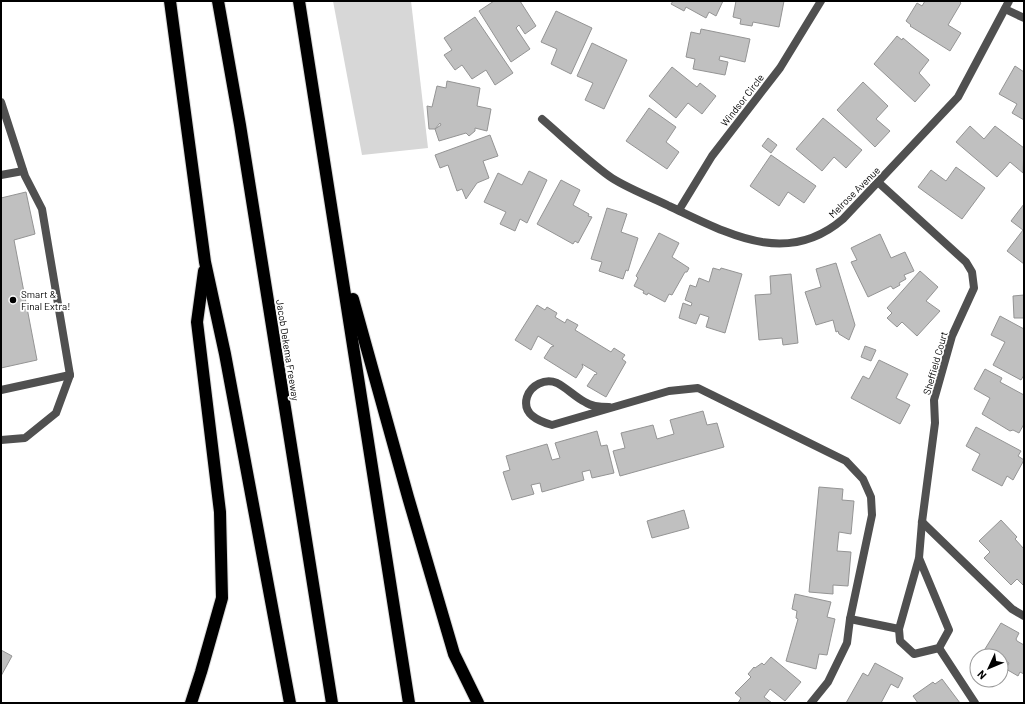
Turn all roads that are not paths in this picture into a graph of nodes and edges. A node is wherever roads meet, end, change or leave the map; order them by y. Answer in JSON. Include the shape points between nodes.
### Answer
{"nodes":[{"id":1,"x":170,"y":1,"type":"edge"},
{"id":2,"x":218,"y":1,"type":"edge"},
{"id":3,"x":299,"y":1,"type":"edge"},
{"id":4,"x":821,"y":1,"type":"edge"},
{"id":5,"x":1009,"y":1,"type":"edge"},
{"id":6,"x":1005,"y":9,"type":"junction"},
{"id":7,"x":1024,"y":18,"type":"edge"},
{"id":8,"x":1,"y":102,"type":"edge"},
{"id":9,"x":3,"y":113,"type":"edge"},
{"id":10,"x":542,"y":119,"type":"dead end"},
{"id":11,"x":23,"y":171,"type":"junction"},
{"id":12,"x":1,"y":175,"type":"edge"},
{"id":13,"x":879,"y":183,"type":"junction"},
{"id":14,"x":679,"y":210,"type":"junction"},
{"id":15,"x":338,"y":244,"type":"junction"},
{"id":16,"x":205,"y":262,"type":"junction"},
{"id":17,"x":70,"y":375,"type":"junction"},
{"id":18,"x":1,"y":390,"type":"edge"},
{"id":19,"x":609,"y":407,"type":"junction"},
{"id":20,"x":1,"y":440,"type":"edge"},
{"id":21,"x":922,"y":522,"type":"junction"},
{"id":22,"x":919,"y":558,"type":"junction"},
{"id":23,"x":1024,"y":616,"type":"edge"},
{"id":24,"x":850,"y":619,"type":"junction"},
{"id":25,"x":899,"y":629,"type":"junction"},
{"id":26,"x":939,"y":648,"type":"junction"},
{"id":27,"x":191,"y":703,"type":"edge"},
{"id":28,"x":290,"y":703,"type":"edge"},
{"id":29,"x":332,"y":703,"type":"edge"},
{"id":30,"x":409,"y":703,"type":"edge"},
{"id":31,"x":478,"y":703,"type":"edge"},
{"id":32,"x":811,"y":703,"type":"edge"},
{"id":33,"x":975,"y":703,"type":"edge"}],
"edges":[{"from":1,"to":16,"type":"highway"},
{"from":2,"to":29,"type":"highway","name":"Jacob Dekema Freeway"},
{"from":3,"to":15,"type":"highway"},
{"from":4,"to":14,"type":"street","name":"Windsor Circle","via":[[780,68],[712,156]]},
{"from":5,"to":6,"type":"street","name":"Melrose Avenue"},
{"from":6,"to":7,"type":"street"},
{"from":6,"to":13,"type":"street","name":"Melrose Avenue","via":[[958,97]]},
{"from":8,"to":9,"type":"street"},
{"from":9,"to":11,"type":"street"},
{"from":10,"to":14,"type":"street","name":"Melrose Avenue","via":[[610,177]]},
{"from":11,"to":12,"type":"street"},
{"from":11,"to":17,"type":"street","via":[[42,209]]},
{"from":13,"to":14,"type":"street","name":"Melrose Avenue","via":[[834,226],[814,238],[785,244],[771,244],[745,238],[706,224]]},
{"from":13,"to":21,"type":"street","name":"Sheffield Court","via":[[966,262],[972,272],[974,288],[952,336],[934,400],[935,423]]},
{"from":15,"to":30,"type":"highway"},
{"from":15,"to":31,"type":"highway","via":[[454,654]]},
{"from":16,"to":27,"type":"highway","via":[[198,322],[220,512],[222,598]]},
{"from":16,"to":28,"type":"highway","via":[[225,354]]},
{"from":17,"to":18,"type":"street"},
{"from":17,"to":20,"type":"street","via":[[56,413],[25,438]]},
{"from":19,"to":19,"type":"street","via":[[600,408],[586,403],[555,383],[536,385],[526,400],[534,418],[552,426]]},
{"from":19,"to":24,"type":"street","via":[[669,391],[698,388],[846,461],[863,479],[872,497],[872,509]]},
{"from":21,"to":22,"type":"street","name":"Sheffield Court"},
{"from":21,"to":23,"type":"street","via":[[1012,609]]},
{"from":22,"to":25,"type":"street","name":"Sheffield Court"},
{"from":22,"to":26,"type":"street","name":"Sheffield Court","via":[[949,630]]},
{"from":24,"to":25,"type":"street"},
{"from":24,"to":32,"type":"street","via":[[847,643],[828,682]]},
{"from":25,"to":26,"type":"street","via":[[900,641],[914,654]]},
{"from":26,"to":33,"type":"street"}]}
